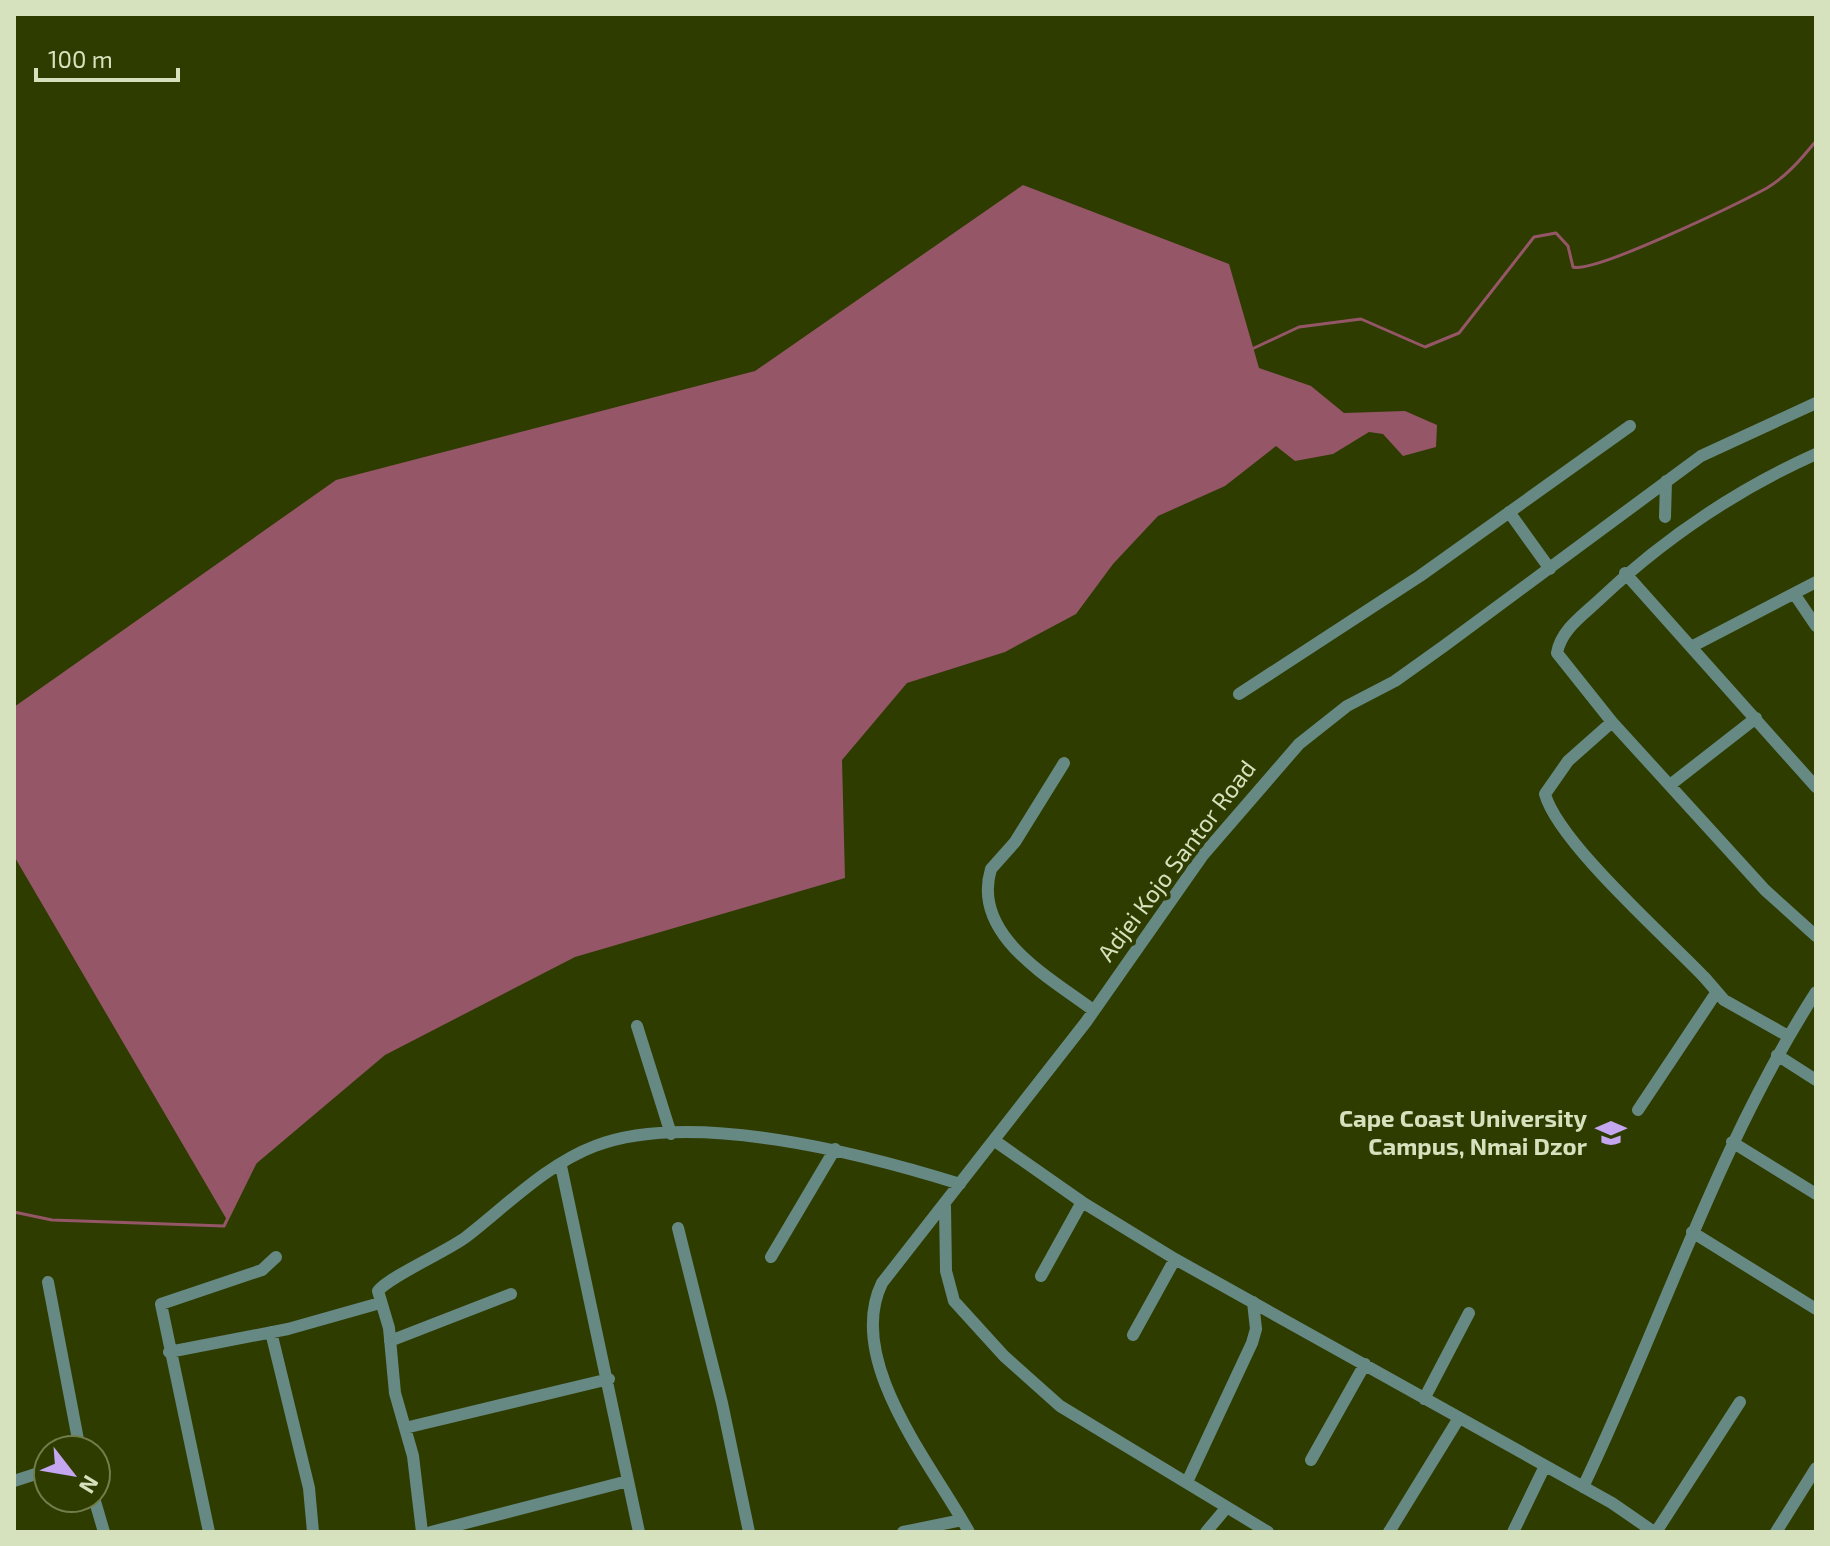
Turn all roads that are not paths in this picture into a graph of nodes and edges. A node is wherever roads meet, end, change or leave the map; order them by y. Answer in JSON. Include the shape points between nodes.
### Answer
{"nodes":[{"id":1,"x":1816,"y":403,"type":"edge"},
{"id":2,"x":1630,"y":426,"type":"dead end"},
{"id":3,"x":1816,"y":454,"type":"edge"},
{"id":4,"x":1666,"y":481,"type":"junction"},
{"id":5,"x":1509,"y":512,"type":"junction"},
{"id":6,"x":1665,"y":517,"type":"dead end"},
{"id":7,"x":1550,"y":569,"type":"junction"},
{"id":8,"x":1625,"y":573,"type":"junction"},
{"id":9,"x":1816,"y":582,"type":"edge"},
{"id":10,"x":1795,"y":595,"type":"junction"},
{"id":11,"x":1816,"y":626,"type":"edge"},
{"id":12,"x":1691,"y":647,"type":"junction"},
{"id":13,"x":1239,"y":694,"type":"dead end"},
{"id":14,"x":1756,"y":718,"type":"junction"},
{"id":15,"x":1612,"y":722,"type":"junction"},
{"id":16,"x":1064,"y":763,"type":"dead end"},
{"id":17,"x":1670,"y":785,"type":"junction"},
{"id":18,"x":1816,"y":787,"type":"edge"},
{"id":19,"x":1816,"y":936,"type":"edge"},
{"id":20,"x":1816,"y":992,"type":"edge"},
{"id":21,"x":1716,"y":993,"type":"junction"},
{"id":22,"x":1093,"y":1010,"type":"junction"},
{"id":23,"x":637,"y":1026,"type":"dead end"},
{"id":24,"x":1788,"y":1036,"type":"junction"},
{"id":25,"x":1777,"y":1055,"type":"junction"},
{"id":26,"x":1816,"y":1080,"type":"edge"},
{"id":27,"x":1638,"y":1110,"type":"dead end"},
{"id":28,"x":671,"y":1134,"type":"junction"},
{"id":29,"x":995,"y":1141,"type":"junction"},
{"id":30,"x":1732,"y":1142,"type":"junction"},
{"id":31,"x":835,"y":1149,"type":"junction"},
{"id":32,"x":561,"y":1166,"type":"junction"},
{"id":33,"x":960,"y":1184,"type":"junction"},
{"id":34,"x":1816,"y":1194,"type":"edge"},
{"id":35,"x":1082,"y":1202,"type":"junction"},
{"id":36,"x":945,"y":1206,"type":"junction"},
{"id":37,"x":678,"y":1228,"type":"dead end"},
{"id":38,"x":1692,"y":1232,"type":"junction"},
{"id":39,"x":276,"y":1257,"type":"dead end"},
{"id":40,"x":771,"y":1257,"type":"dead end"},
{"id":41,"x":1175,"y":1259,"type":"junction"},
{"id":42,"x":1041,"y":1276,"type":"dead end"},
{"id":43,"x":48,"y":1282,"type":"dead end"},
{"id":44,"x":511,"y":1294,"type":"dead end"},
{"id":45,"x":1253,"y":1302,"type":"junction"},
{"id":46,"x":380,"y":1303,"type":"junction"},
{"id":47,"x":1816,"y":1309,"type":"edge"},
{"id":48,"x":1469,"y":1313,"type":"dead end"},
{"id":49,"x":271,"y":1332,"type":"junction"},
{"id":50,"x":1133,"y":1335,"type":"dead end"},
{"id":51,"x":390,"y":1341,"type":"junction"},
{"id":52,"x":169,"y":1352,"type":"junction"},
{"id":53,"x":1365,"y":1364,"type":"junction"},
{"id":54,"x":609,"y":1379,"type":"junction"},
{"id":55,"x":1424,"y":1399,"type":"junction"},
{"id":56,"x":1740,"y":1402,"type":"dead end"},
{"id":57,"x":1459,"y":1418,"type":"junction"},
{"id":58,"x":405,"y":1428,"type":"junction"},
{"id":59,"x":77,"y":1434,"type":"edge"},
{"id":60,"x":1311,"y":1460,"type":"dead end"},
{"id":61,"x":1545,"y":1466,"type":"junction"},
{"id":62,"x":1816,"y":1468,"type":"edge"},
{"id":63,"x":628,"y":1481,"type":"junction"},
{"id":64,"x":1187,"y":1482,"type":"junction"},
{"id":65,"x":1583,"y":1487,"type":"junction"},
{"id":66,"x":1227,"y":1507,"type":"junction"},
{"id":67,"x":962,"y":1520,"type":"junction"},
{"id":68,"x":1652,"y":1531,"type":"edge"},
{"id":69,"x":209,"y":1532,"type":"edge"},
{"id":70,"x":313,"y":1532,"type":"edge"},
{"id":71,"x":422,"y":1532,"type":"edge"},
{"id":72,"x":431,"y":1532,"type":"edge"},
{"id":73,"x":639,"y":1532,"type":"edge"},
{"id":74,"x":749,"y":1532,"type":"edge"},
{"id":75,"x":903,"y":1532,"type":"edge"},
{"id":76,"x":969,"y":1532,"type":"edge"},
{"id":77,"x":1206,"y":1532,"type":"edge"},
{"id":78,"x":1268,"y":1532,"type":"edge"},
{"id":79,"x":1389,"y":1532,"type":"edge"},
{"id":80,"x":1513,"y":1532,"type":"edge"},
{"id":81,"x":1776,"y":1532,"type":"edge"}],
"edges":[{"from":1,"to":4,"type":"street","name":"Adjei Kojo Santor Road","via":[[1714,448]]},
{"from":2,"to":5,"type":"street"},
{"from":3,"to":8,"type":"street","via":[[1674,536]]},
{"from":4,"to":6,"type":"street"},
{"from":4,"to":7,"type":"street","name":"Adjei Kojo Santor Road"},
{"from":5,"to":7,"type":"street"},
{"from":5,"to":13,"type":"street"},
{"from":7,"to":22,"type":"street","name":"Adjei Kojo Santor Road","via":[[1299,744],[1203,855]]},
{"from":8,"to":12,"type":"street"},
{"from":8,"to":15,"type":"street","via":[[1566,631],[1557,653]]},
{"from":9,"to":10,"type":"street"},
{"from":10,"to":11,"type":"street"},
{"from":10,"to":12,"type":"street"},
{"from":12,"to":14,"type":"street"},
{"from":14,"to":17,"type":"street"},
{"from":14,"to":18,"type":"street"},
{"from":15,"to":17,"type":"street"},
{"from":15,"to":21,"type":"street","via":[[1568,761],[1545,794],[1550,813]]},
{"from":16,"to":22,"type":"street","via":[[1018,837],[991,869],[990,912],[1002,935]]},
{"from":17,"to":19,"type":"street","via":[[1765,890]]},
{"from":20,"to":24,"type":"street"},
{"from":21,"to":24,"type":"street"},
{"from":21,"to":27,"type":"street"},
{"from":22,"to":29,"type":"street","name":"Adjei Kojo Santor Road"},
{"from":23,"to":28,"type":"street"},
{"from":24,"to":25,"type":"street"},
{"from":25,"to":26,"type":"street"},
{"from":25,"to":30,"type":"street"},
{"from":28,"to":31,"type":"street"},
{"from":28,"to":32,"type":"street","via":[[611,1141]]},
{"from":29,"to":33,"type":"street","name":"Adjei Kojo Santor Road"},
{"from":29,"to":35,"type":"street"},
{"from":30,"to":34,"type":"street"},
{"from":30,"to":38,"type":"street"},
{"from":31,"to":33,"type":"street"},
{"from":31,"to":40,"type":"street"},
{"from":32,"to":46,"type":"street","via":[[445,1251],[380,1288]]},
{"from":32,"to":54,"type":"street"},
{"from":33,"to":36,"type":"street","name":"Adjei Kojo Santor Road"},
{"from":35,"to":41,"type":"street"},
{"from":35,"to":42,"type":"street"},
{"from":36,"to":64,"type":"street","via":[[946,1271],[964,1315],[1060,1406]]},
{"from":36,"to":67,"type":"street","name":"Adjei Kojo Santor Road","via":[[882,1283],[871,1320],[874,1350],[904,1421]]},
{"from":37,"to":74,"type":"street"},
{"from":38,"to":47,"type":"street"},
{"from":38,"to":65,"type":"street"},
{"from":39,"to":52,"type":"street","via":[[262,1270],[161,1304]]},
{"from":41,"to":45,"type":"street"},
{"from":41,"to":50,"type":"street"},
{"from":43,"to":59,"type":"street"},
{"from":44,"to":51,"type":"street"},
{"from":45,"to":53,"type":"street"},
{"from":45,"to":64,"type":"street","via":[[1252,1343]]},
{"from":46,"to":49,"type":"street"},
{"from":46,"to":51,"type":"street"},
{"from":48,"to":55,"type":"street"},
{"from":49,"to":52,"type":"street"},
{"from":49,"to":70,"type":"street","via":[[309,1488]]},
{"from":51,"to":58,"type":"street"},
{"from":52,"to":69,"type":"street"},
{"from":53,"to":55,"type":"street"},
{"from":53,"to":60,"type":"street"},
{"from":54,"to":58,"type":"street"},
{"from":54,"to":63,"type":"street"},
{"from":55,"to":57,"type":"street"},
{"from":56,"to":68,"type":"street"},
{"from":57,"to":61,"type":"street"},
{"from":57,"to":79,"type":"street"},
{"from":58,"to":71,"type":"street"},
{"from":61,"to":65,"type":"street"},
{"from":61,"to":80,"type":"street"},
{"from":62,"to":81,"type":"street"},
{"from":63,"to":72,"type":"street"},
{"from":63,"to":73,"type":"street"},
{"from":64,"to":66,"type":"street"},
{"from":65,"to":68,"type":"street"},
{"from":66,"to":77,"type":"street"},
{"from":66,"to":78,"type":"street"},
{"from":67,"to":75,"type":"street"},
{"from":67,"to":76,"type":"street","name":"Adjei Kojo Santor Road"}]}
